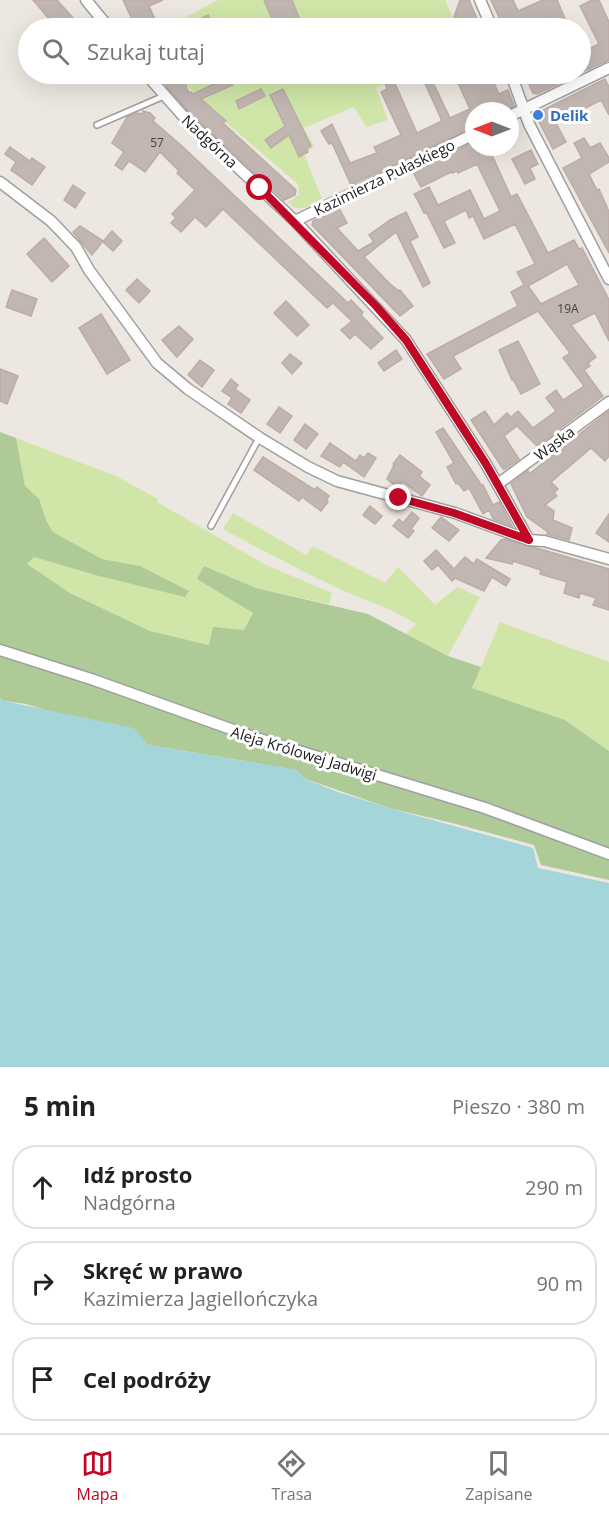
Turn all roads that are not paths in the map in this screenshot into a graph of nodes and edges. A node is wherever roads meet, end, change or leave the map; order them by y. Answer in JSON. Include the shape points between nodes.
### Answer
{"nodes":[{"id":1,"x":86,"y":0,"type":"edge"},
{"id":2,"x":480,"y":0,"type":"edge"},
{"id":3,"x":101,"y":18,"type":"edge"},
{"id":4,"x":488,"y":18,"type":"edge"},
{"id":5,"x":609,"y":68,"type":"edge"},
{"id":6,"x":591,"y":77,"type":"edge"},
{"id":7,"x":154,"y":84,"type":"edge"},
{"id":8,"x":515,"y":84,"type":"edge"},
{"id":9,"x":576,"y":84,"type":"edge"},
{"id":10,"x":164,"y":96,"type":"junction"},
{"id":11,"x":524,"y":109,"type":"junction"},
{"id":12,"x":519,"y":112,"type":"edge"},
{"id":13,"x":97,"y":125,"type":"dead end"},
{"id":14,"x":465,"y":138,"type":"edge"},
{"id":15,"x":0,"y":182,"type":"edge"},
{"id":16,"x":294,"y":221,"type":"junction"},
{"id":17,"x":608,"y":276,"type":"edge"},
{"id":18,"x":609,"y":402,"type":"edge"},
{"id":19,"x":260,"y":438,"type":"junction"},
{"id":20,"x":498,"y":484,"type":"junction"},
{"id":21,"x":211,"y":526,"type":"dead end"},
{"id":22,"x":528,"y":542,"type":"junction"},
{"id":23,"x":609,"y":559,"type":"edge"},
{"id":24,"x":0,"y":650,"type":"edge"},
{"id":25,"x":609,"y":854,"type":"edge"}],
"edges":[{"from":1,"to":3,"type":"street"},
{"from":2,"to":4,"type":"street"},
{"from":5,"to":6,"type":"street"},
{"from":7,"to":10,"type":"street","name":"Nadgórna"},
{"from":8,"to":11,"type":"street"},
{"from":9,"to":11,"type":"street"},
{"from":10,"to":13,"type":"lane"},
{"from":10,"to":16,"type":"street","name":"Nadgórna"},
{"from":11,"to":12,"type":"street"},
{"from":11,"to":17,"type":"street"},
{"from":14,"to":16,"type":"street","name":"Kazimierza Pułaskiego"},
{"from":15,"to":19,"type":"street","via":[[51,220],[76,247],[158,363],[188,389]]},
{"from":16,"to":20,"type":"street","name":"Nadgórna","via":[[406,340]]},
{"from":18,"to":20,"type":"street","name":"Wąska"},
{"from":19,"to":21,"type":"lane"},
{"from":19,"to":22,"type":"street","via":[[338,481],[454,513]]},
{"from":20,"to":22,"type":"street","name":"Nadgórna"},
{"from":22,"to":23,"type":"street","via":[[544,541]]},
{"from":24,"to":25,"type":"street","name":"Aleja Królowej Jadwigi","via":[[254,737],[485,808]]}]}
